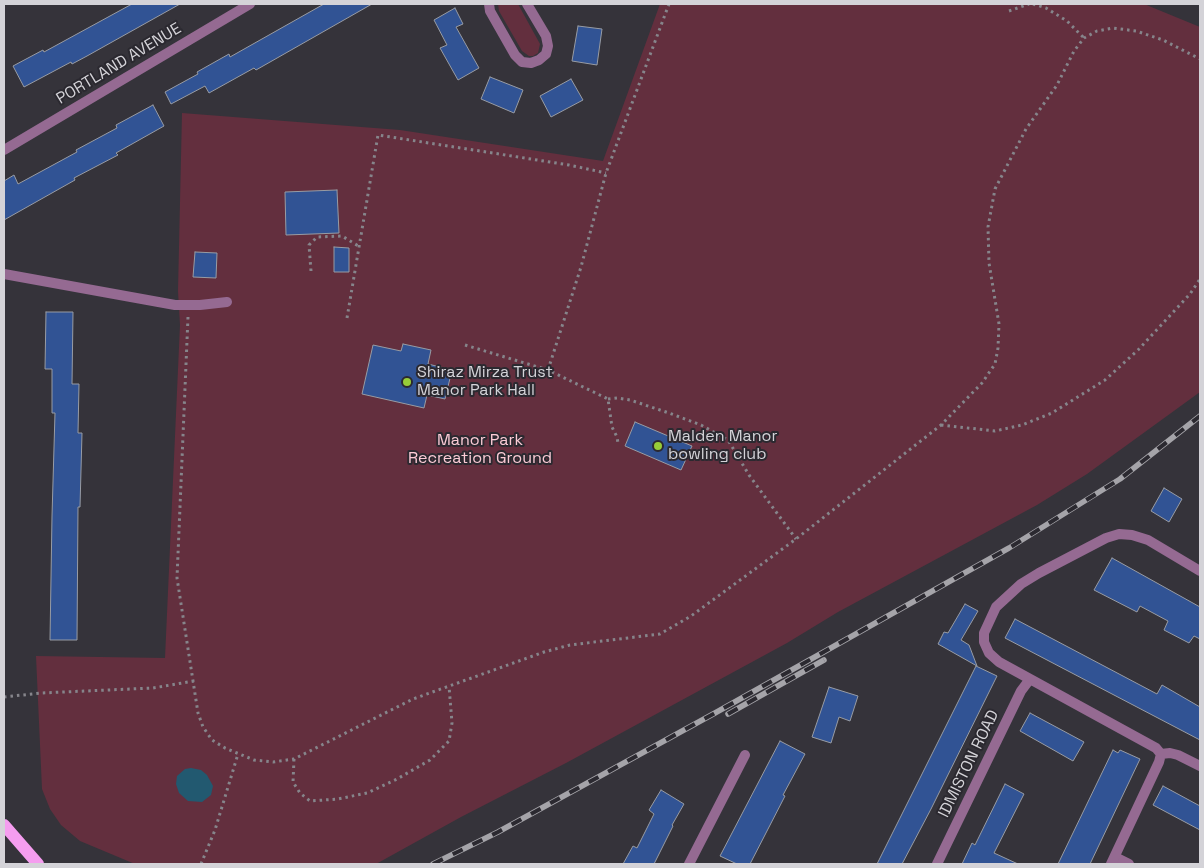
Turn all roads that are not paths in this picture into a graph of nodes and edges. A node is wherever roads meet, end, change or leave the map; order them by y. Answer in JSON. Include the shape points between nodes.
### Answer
{"nodes":[{"id":1,"x":250,"y":4,"type":"edge"},
{"id":2,"x":489,"y":4,"type":"edge"},
{"id":3,"x":527,"y":4,"type":"edge"},
{"id":4,"x":4,"y":150,"type":"edge"},
{"id":5,"x":4,"y":274,"type":"edge"},
{"id":6,"x":227,"y":302,"type":"dead end"},
{"id":7,"x":1200,"y":572,"type":"edge"},
{"id":8,"x":1030,"y":679,"type":"junction"},
{"id":9,"x":1161,"y":754,"type":"junction"},
{"id":10,"x":745,"y":755,"type":"dead end"},
{"id":11,"x":1200,"y":766,"type":"edge"},
{"id":12,"x":4,"y":825,"type":"edge"},
{"id":13,"x":1113,"y":861,"type":"edge"},
{"id":14,"x":38,"y":864,"type":"edge"},
{"id":15,"x":689,"y":864,"type":"edge"},
{"id":16,"x":936,"y":864,"type":"edge"},
{"id":17,"x":1129,"y":864,"type":"edge"}],
"edges":[{"from":1,"to":4,"type":"street","name":"PORTLAND AVENUE"},
{"from":2,"to":3,"type":"street","via":[[515,55],[522,62],[531,63],[546,54],[548,46],[546,36]]},
{"from":5,"to":6,"type":"street","via":[[175,304]]},
{"from":7,"to":8,"type":"street","via":[[1148,540],[1119,534],[1021,584],[996,607],[984,633],[984,642],[989,653],[999,662]]},
{"from":8,"to":9,"type":"street","via":[[1156,748]]},
{"from":8,"to":16,"type":"street","name":"IDMISTON ROAD","via":[[1021,691]]},
{"from":9,"to":11,"type":"street","via":[[1178,755]]},
{"from":9,"to":13,"type":"street"},
{"from":10,"to":15,"type":"street"},
{"from":12,"to":14,"type":"main road"},
{"from":13,"to":17,"type":"street"}]}
